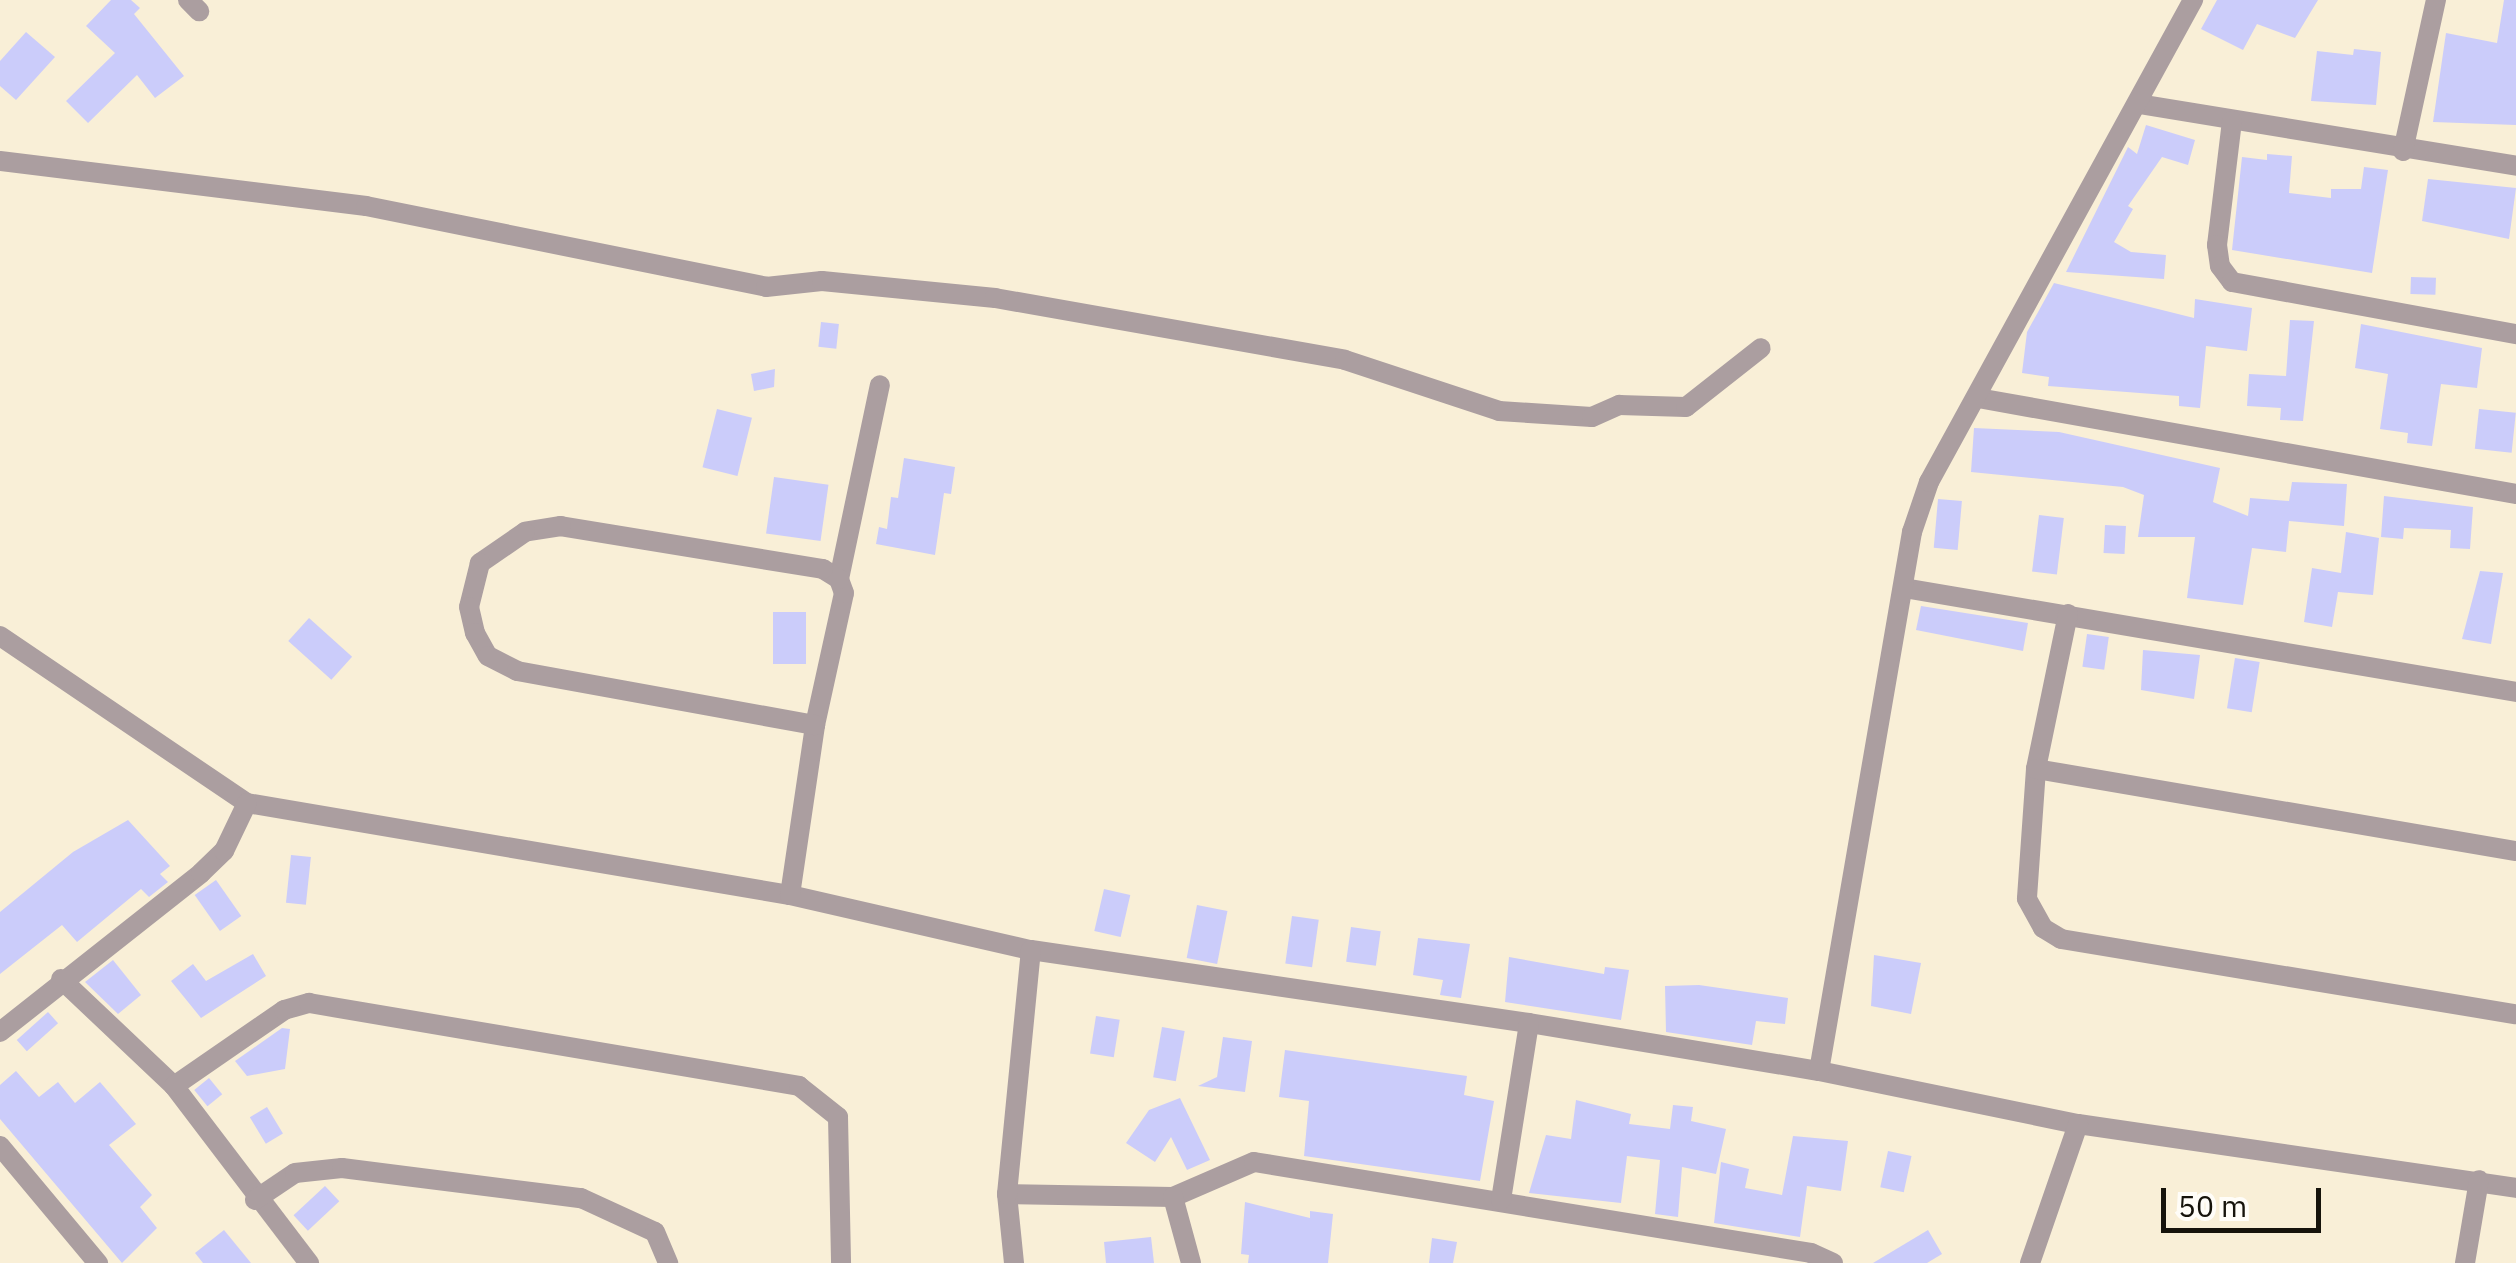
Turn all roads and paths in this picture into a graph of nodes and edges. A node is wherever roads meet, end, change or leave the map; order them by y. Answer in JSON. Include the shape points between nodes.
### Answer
{"nodes":[{"id":1,"x":2193,"y":0,"type":"edge"},
{"id":2,"x":2436,"y":0,"type":"edge"},
{"id":3,"x":2139,"y":104,"type":"junction"},
{"id":4,"x":2232,"y":121,"type":"junction"},
{"id":5,"x":2402,"y":150,"type":"junction"},
{"id":6,"x":0,"y":161,"type":"edge"},
{"id":7,"x":2516,"y":166,"type":"edge"},
{"id":8,"x":2516,"y":334,"type":"edge"},
{"id":9,"x":1760,"y":348,"type":"dead end"},
{"id":10,"x":880,"y":385,"type":"dead end"},
{"id":11,"x":1978,"y":398,"type":"junction"},
{"id":12,"x":2516,"y":494,"type":"edge"},
{"id":13,"x":839,"y":580,"type":"junction"},
{"id":14,"x":1904,"y":588,"type":"junction"},
{"id":15,"x":2068,"y":614,"type":"junction"},
{"id":16,"x":0,"y":636,"type":"edge"},
{"id":17,"x":2516,"y":692,"type":"edge"},
{"id":18,"x":815,"y":725,"type":"junction"},
{"id":19,"x":2036,"y":770,"type":"junction"},
{"id":20,"x":248,"y":803,"type":"junction"},
{"id":21,"x":2516,"y":852,"type":"edge"},
{"id":22,"x":790,"y":895,"type":"junction"},
{"id":23,"x":1030,"y":950,"type":"junction"},
{"id":24,"x":61,"y":979,"type":"junction"},
{"id":25,"x":2516,"y":1014,"type":"edge"},
{"id":26,"x":1529,"y":1023,"type":"junction"},
{"id":27,"x":0,"y":1032,"type":"edge"},
{"id":28,"x":1819,"y":1071,"type":"junction"},
{"id":29,"x":174,"y":1086,"type":"junction"},
{"id":30,"x":2078,"y":1124,"type":"junction"},
{"id":31,"x":0,"y":1146,"type":"edge"},
{"id":32,"x":2479,"y":1180,"type":"junction"},
{"id":33,"x":2516,"y":1188,"type":"edge"},
{"id":34,"x":1007,"y":1194,"type":"junction"},
{"id":35,"x":1172,"y":1197,"type":"junction"},
{"id":36,"x":255,"y":1200,"type":"junction"},
{"id":37,"x":1500,"y":1200,"type":"junction"},
{"id":38,"x":98,"y":1263,"type":"edge"},
{"id":39,"x":309,"y":1263,"type":"edge"},
{"id":40,"x":668,"y":1263,"type":"edge"},
{"id":41,"x":841,"y":1263,"type":"edge"},
{"id":42,"x":1014,"y":1263,"type":"edge"},
{"id":43,"x":1191,"y":1263,"type":"edge"},
{"id":44,"x":1834,"y":1263,"type":"edge"},
{"id":45,"x":2030,"y":1263,"type":"edge"},
{"id":46,"x":2465,"y":1263,"type":"edge"}],
"edges":[{"from":1,"to":3,"type":"street"},
{"from":2,"to":5,"type":"street"},
{"from":3,"to":4,"type":"street"},
{"from":3,"to":11,"type":"street"},
{"from":4,"to":5,"type":"street"},
{"from":4,"to":8,"type":"street","via":[[2216,245],[2232,282]]},
{"from":5,"to":7,"type":"street"},
{"from":6,"to":9,"type":"street","via":[[366,206],[766,288],[822,281],[995,298],[1345,360],[1499,410],[1592,417],[1618,405],[1686,406]]},
{"from":10,"to":13,"type":"street"},
{"from":11,"to":12,"type":"street"},
{"from":11,"to":14,"type":"street","via":[[1929,482]]},
{"from":13,"to":18,"type":"street","via":[[844,592]]},
{"from":13,"to":18,"type":"street","via":[[823,569],[561,526],[524,532],[480,563],[470,607],[488,656],[517,670]]},
{"from":14,"to":15,"type":"street"},
{"from":14,"to":28,"type":"street"},
{"from":15,"to":17,"type":"street"},
{"from":15,"to":19,"type":"street"},
{"from":16,"to":20,"type":"street"},
{"from":18,"to":22,"type":"street"},
{"from":19,"to":21,"type":"street"},
{"from":19,"to":25,"type":"street","via":[[2027,899],[2043,928],[2061,938]]},
{"from":20,"to":22,"type":"street"},
{"from":20,"to":24,"type":"street","via":[[224,851],[201,873]]},
{"from":22,"to":23,"type":"street"},
{"from":23,"to":26,"type":"street"},
{"from":23,"to":34,"type":"street"},
{"from":24,"to":27,"type":"street"},
{"from":24,"to":29,"type":"street"},
{"from":26,"to":28,"type":"street"},
{"from":26,"to":37,"type":"street"},
{"from":28,"to":30,"type":"street"},
{"from":29,"to":36,"type":"street"},
{"from":29,"to":41,"type":"street","via":[[284,1010],[309,1003],[799,1086],[838,1117]]},
{"from":30,"to":32,"type":"street"},
{"from":30,"to":45,"type":"street"},
{"from":31,"to":38,"type":"street"},
{"from":32,"to":33,"type":"street"},
{"from":32,"to":46,"type":"street"},
{"from":34,"to":35,"type":"street"},
{"from":34,"to":42,"type":"street"},
{"from":35,"to":37,"type":"street","via":[[1254,1162]]},
{"from":35,"to":43,"type":"street"},
{"from":36,"to":39,"type":"street"},
{"from":36,"to":40,"type":"street","via":[[295,1173],[342,1168],[581,1198],[655,1232]]},
{"from":37,"to":44,"type":"street"}]}
